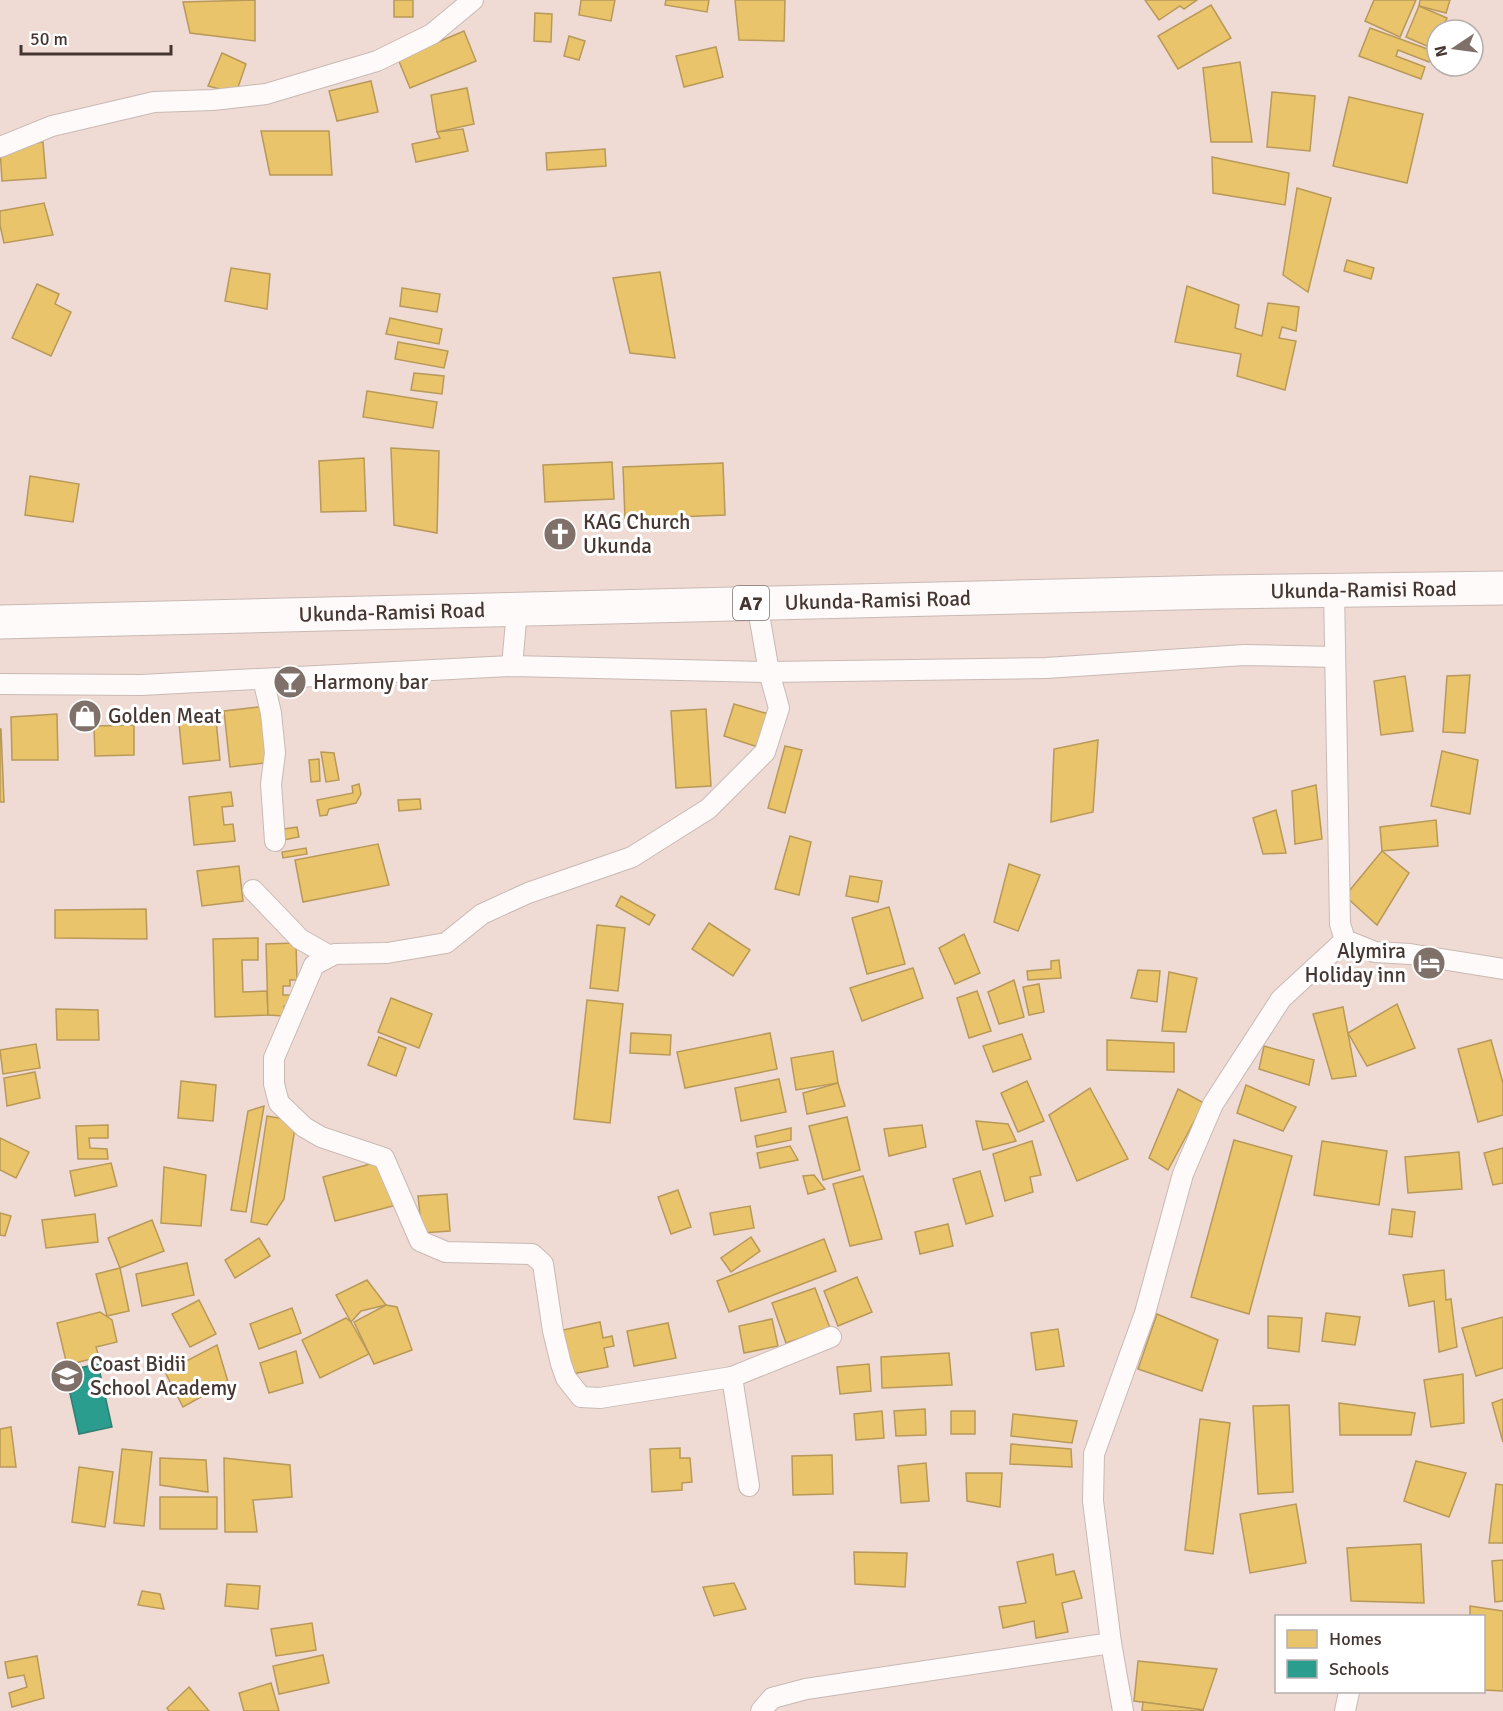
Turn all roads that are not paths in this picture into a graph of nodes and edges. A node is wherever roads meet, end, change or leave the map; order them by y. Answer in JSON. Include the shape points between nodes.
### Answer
{"nodes":[{"id":1,"x":473,"y":0,"type":"edge"},
{"id":2,"x":0,"y":147,"type":"edge"},
{"id":3,"x":1503,"y":588,"type":"edge"},
{"id":4,"x":1334,"y":590,"type":"junction"},
{"id":5,"x":757,"y":603,"type":"junction"},
{"id":6,"x":517,"y":609,"type":"junction"},
{"id":7,"x":0,"y":622,"type":"edge"},
{"id":8,"x":1335,"y":657,"type":"junction"},
{"id":9,"x":512,"y":666,"type":"junction"},
{"id":10,"x":769,"y":672,"type":"junction"},
{"id":11,"x":263,"y":679,"type":"junction"},
{"id":12,"x":0,"y":684,"type":"edge"},
{"id":13,"x":275,"y":841,"type":"dead end"},
{"id":14,"x":253,"y":890,"type":"dead end"},
{"id":15,"x":1345,"y":940,"type":"junction"},
{"id":16,"x":330,"y":956,"type":"junction"},
{"id":17,"x":1503,"y":969,"type":"edge"},
{"id":18,"x":831,"y":1337,"type":"dead end"},
{"id":19,"x":732,"y":1377,"type":"junction"},
{"id":20,"x":749,"y":1486,"type":"dead end"},
{"id":21,"x":1111,"y":1643,"type":"junction"},
{"id":22,"x":1349,"y":1693,"type":"edge"},
{"id":23,"x":760,"y":1711,"type":"edge"},
{"id":24,"x":1123,"y":1711,"type":"edge"},
{"id":25,"x":1345,"y":1711,"type":"edge"}],
"edges":[{"from":1,"to":2,"type":"street","via":[[432,34],[377,61],[267,94],[154,102],[52,126]]},
{"from":3,"to":4,"type":"highway","name":"Ukunda-Ramisi Road","number":"A7"},
{"from":4,"to":5,"type":"highway","name":"Ukunda-Ramisi Road","number":"A7"},
{"from":4,"to":8,"type":"street"},
{"from":5,"to":6,"type":"highway","name":"Ukunda-Ramisi Road","number":"A7"},
{"from":5,"to":10,"type":"street"},
{"from":6,"to":7,"type":"highway","name":"Ukunda-Ramisi Road","number":"A7"},
{"from":6,"to":9,"type":"street"},
{"from":8,"to":10,"type":"street","via":[[1245,655],[1046,668]]},
{"from":8,"to":15,"type":"street","via":[[1340,924]]},
{"from":9,"to":10,"type":"street"},
{"from":9,"to":11,"type":"street"},
{"from":10,"to":16,"type":"street","via":[[779,708],[765,752],[708,809],[632,857],[528,893],[482,914],[446,943],[387,953]]},
{"from":11,"to":12,"type":"street","via":[[141,685]]},
{"from":11,"to":13,"type":"street","via":[[275,753],[271,784]]},
{"from":14,"to":16,"type":"street","via":[[300,939]]},
{"from":15,"to":17,"type":"street","via":[[1375,952]]},
{"from":15,"to":21,"type":"street","via":[[1281,999],[1213,1104],[1183,1174],[1145,1312],[1094,1454],[1093,1501]]},
{"from":16,"to":19,"type":"street","via":[[314,965],[274,1058],[274,1084],[284,1109],[321,1137],[384,1158],[420,1241],[446,1252],[532,1254],[543,1264],[561,1364],[581,1397],[600,1398]]},
{"from":18,"to":19,"type":"street"},
{"from":19,"to":20,"type":"street"},
{"from":21,"to":23,"type":"street","via":[[806,1689],[772,1698]]},
{"from":21,"to":24,"type":"street"},
{"from":22,"to":25,"type":"street"}]}
